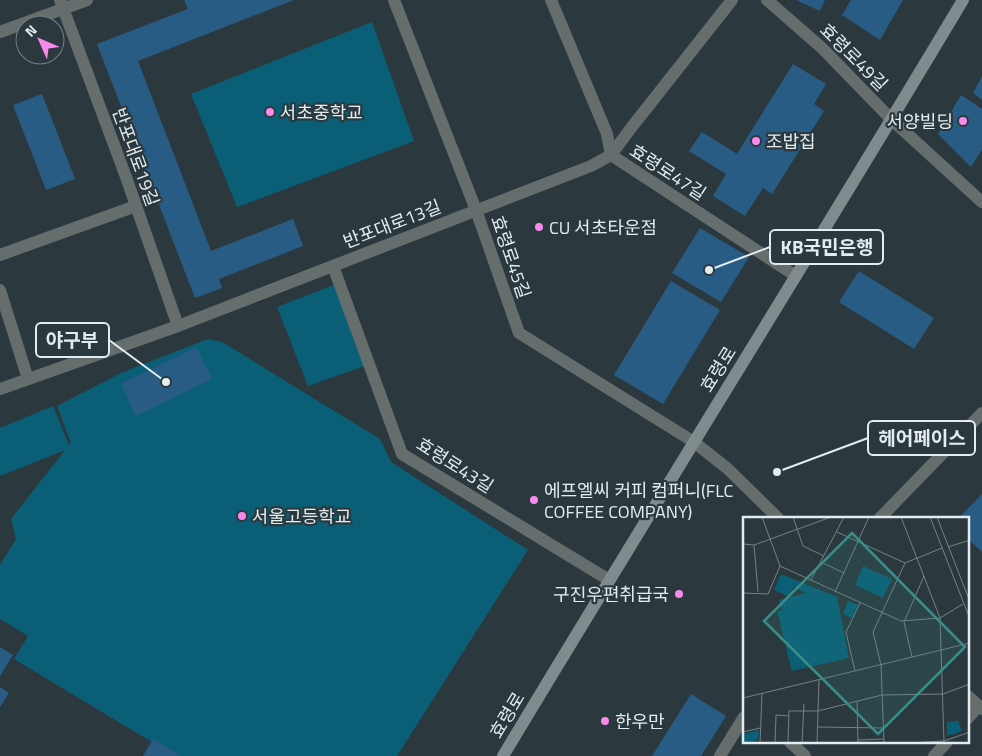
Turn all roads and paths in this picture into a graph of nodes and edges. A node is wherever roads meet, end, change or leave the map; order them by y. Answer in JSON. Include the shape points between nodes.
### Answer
{"nodes":[{"id":1,"x":87,"y":0,"type":"edge"},
{"id":2,"x":394,"y":0,"type":"edge"},
{"id":3,"x":551,"y":0,"type":"edge"},
{"id":4,"x":732,"y":0,"type":"edge"},
{"id":5,"x":767,"y":0,"type":"edge"},
{"id":6,"x":964,"y":0,"type":"edge"},
{"id":7,"x":62,"y":4,"type":"edge"},
{"id":8,"x":0,"y":32,"type":"edge"},
{"id":9,"x":892,"y":120,"type":"junction"},
{"id":10,"x":611,"y":155,"type":"junction"},
{"id":11,"x":982,"y":202,"type":"edge"},
{"id":12,"x":136,"y":206,"type":"junction"},
{"id":13,"x":476,"y":210,"type":"junction"},
{"id":14,"x":0,"y":256,"type":"edge"},
{"id":15,"x":333,"y":266,"type":"junction"},
{"id":16,"x":796,"y":276,"type":"junction"},
{"id":17,"x":0,"y":290,"type":"edge"},
{"id":18,"x":178,"y":326,"type":"junction"},
{"id":19,"x":28,"y":379,"type":"junction"},
{"id":20,"x":0,"y":389,"type":"edge"},
{"id":21,"x":982,"y":413,"type":"edge"},
{"id":22,"x":694,"y":442,"type":"junction"},
{"id":23,"x":777,"y":517,"type":"edge"},
{"id":24,"x":881,"y":517,"type":"edge"},
{"id":25,"x":609,"y":580,"type":"junction"},
{"id":26,"x":970,"y":698,"type":"edge"},
{"id":27,"x":981,"y":708,"type":"edge"},
{"id":28,"x":970,"y":716,"type":"edge"},
{"id":29,"x":743,"y":719,"type":"edge"},
{"id":30,"x":792,"y":744,"type":"edge"},
{"id":31,"x":944,"y":744,"type":"edge"},
{"id":32,"x":503,"y":756,"type":"edge"},
{"id":33,"x":720,"y":756,"type":"edge"},
{"id":34,"x":805,"y":756,"type":"edge"},
{"id":35,"x":934,"y":756,"type":"edge"}],
"edges":[{"from":1,"to":7,"type":"street"},
{"from":2,"to":13,"type":"street","name":"효령로45길"},
{"from":3,"to":10,"type":"street","name":"효령로47길","via":[[608,134]]},
{"from":4,"to":10,"type":"street","name":"반포대로13길"},
{"from":5,"to":9,"type":"street","name":"효령로49길","via":[[822,48]]},
{"from":6,"to":9,"type":"main road","name":"효령로"},
{"from":7,"to":8,"type":"street"},
{"from":7,"to":12,"type":"street","name":"반포대로19길"},
{"from":9,"to":11,"type":"street","name":"효령로49길"},
{"from":9,"to":16,"type":"main road","name":"효령로"},
{"from":10,"to":13,"type":"street","name":"반포대로13길","via":[[591,166]]},
{"from":10,"to":16,"type":"street","name":"효령로47길"},
{"from":12,"to":14,"type":"street"},
{"from":12,"to":18,"type":"street","name":"반포대로19길"},
{"from":13,"to":15,"type":"street","name":"반포대로13길"},
{"from":13,"to":22,"type":"street","name":"효령로45길","via":[[519,333]]},
{"from":15,"to":18,"type":"street","name":"반포대로13길"},
{"from":15,"to":25,"type":"street","name":"효령로43길","via":[[402,454]]},
{"from":16,"to":22,"type":"main road","name":"효령로"},
{"from":17,"to":19,"type":"street"},
{"from":18,"to":19,"type":"street","name":"반포대로13길"},
{"from":19,"to":20,"type":"street","name":"반포대로13길"},
{"from":21,"to":24,"type":"street"},
{"from":22,"to":23,"type":"street","name":"효령로45길"},
{"from":22,"to":25,"type":"main road","name":"효령로"},
{"from":25,"to":32,"type":"main road","name":"효령로"},
{"from":26,"to":27,"type":"street"},
{"from":27,"to":28,"type":"street"},
{"from":29,"to":33,"type":"street"},
{"from":30,"to":34,"type":"street"},
{"from":31,"to":35,"type":"street"}]}
